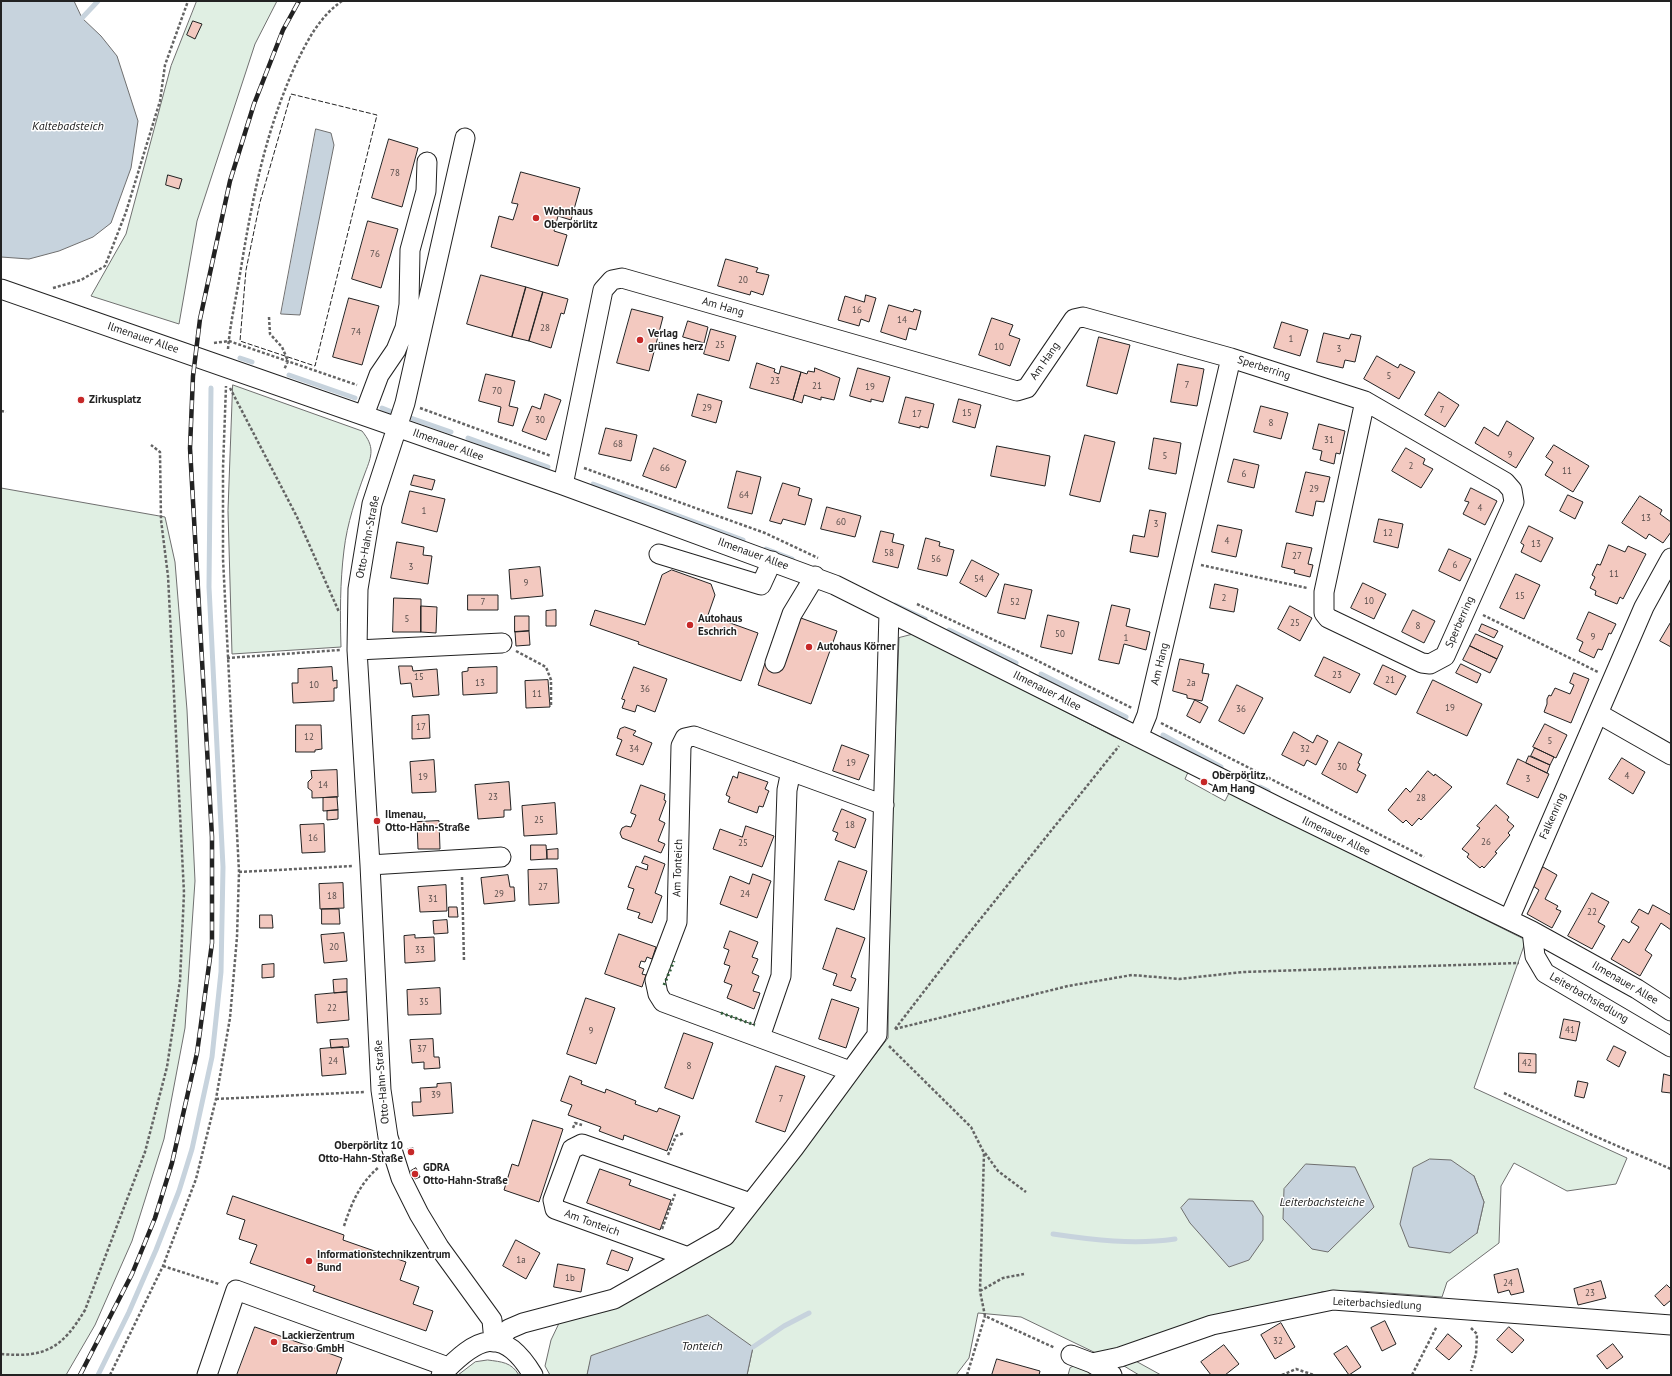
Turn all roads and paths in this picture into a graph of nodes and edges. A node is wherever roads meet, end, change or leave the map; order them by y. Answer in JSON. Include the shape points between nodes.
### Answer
{"nodes":[{"id":1,"x":188,"y":1,"type":"edge"},
{"id":2,"x":342,"y":1,"type":"edge"},
{"id":3,"x":338,"y":3,"type":"edge"},
{"id":4,"x":465,"y":138,"type":"dead end"},
{"id":5,"x":427,"y":162,"type":"dead end"},
{"id":6,"x":1,"y":289,"type":"edge"},
{"id":7,"x":35,"y":302,"type":"junction"},
{"id":8,"x":269,"y":318,"type":"dead end"},
{"id":9,"x":212,"y":344,"type":"dead end"},
{"id":10,"x":1231,"y":358,"type":"junction"},
{"id":11,"x":278,"y":386,"type":"junction"},
{"id":12,"x":1366,"y":401,"type":"junction"},
{"id":13,"x":1,"y":410,"type":"edge"},
{"id":14,"x":6,"y":412,"type":"dead end"},
{"id":15,"x":364,"y":415,"type":"junction"},
{"id":16,"x":398,"y":427,"type":"junction"},
{"id":17,"x":151,"y":445,"type":"dead end"},
{"id":18,"x":563,"y":485,"type":"junction"},
{"id":19,"x":660,"y":554,"type":"dead end"},
{"id":20,"x":1671,"y":558,"type":"edge"},
{"id":21,"x":772,"y":561,"type":"junction"},
{"id":22,"x":1185,"y":561,"type":"junction"},
{"id":23,"x":815,"y":576,"type":"junction"},
{"id":24,"x":1665,"y":581,"type":"edge"},
{"id":25,"x":1324,"y":592,"type":"junction"},
{"id":26,"x":1467,"y":607,"type":"junction"},
{"id":27,"x":889,"y":612,"type":"junction"},
{"id":28,"x":357,"y":617,"type":"junction"},
{"id":29,"x":502,"y":643,"type":"dead end"},
{"id":30,"x":357,"y":650,"type":"junction"},
{"id":31,"x":521,"y":653,"type":"dead end"},
{"id":32,"x":227,"y":658,"type":"junction"},
{"id":33,"x":775,"y":663,"type":"dead end"},
{"id":34,"x":1613,"y":679,"type":"junction"},
{"id":35,"x":551,"y":707,"type":"dead end"},
{"id":36,"x":1598,"y":714,"type":"junction"},
{"id":37,"x":1138,"y":737,"type":"junction"},
{"id":38,"x":1671,"y":755,"type":"edge"},
{"id":39,"x":791,"y":771,"type":"junction"},
{"id":40,"x":884,"y":805,"type":"junction"},
{"id":41,"x":501,"y":857,"type":"dead end"},
{"id":42,"x":461,"y":859,"type":"junction"},
{"id":43,"x":370,"y":865,"type":"junction"},
{"id":44,"x":239,"y":872,"type":"junction"},
{"id":45,"x":1509,"y":919,"type":"junction"},
{"id":46,"x":1532,"y":931,"type":"junction"},
{"id":47,"x":1535,"y":956,"type":"junction"},
{"id":48,"x":464,"y":961,"type":"dead end"},
{"id":49,"x":1671,"y":1011,"type":"edge"},
{"id":50,"x":886,"y":1032,"type":"junction"},
{"id":51,"x":760,"y":1037,"type":"junction"},
{"id":52,"x":1671,"y":1048,"type":"edge"},
{"id":53,"x":850,"y":1071,"type":"junction"},
{"id":54,"x":381,"y":1090,"type":"junction"},
{"id":55,"x":1504,"y":1093,"type":"dead end"},
{"id":56,"x":216,"y":1099,"type":"junction"},
{"id":57,"x":684,"y":1133,"type":"dead end"},
{"id":58,"x":984,"y":1153,"type":"junction"},
{"id":59,"x":667,"y":1158,"type":"dead end"},
{"id":60,"x":394,"y":1159,"type":"junction"},
{"id":61,"x":1671,"y":1169,"type":"edge"},
{"id":62,"x":1026,"y":1192,"type":"dead end"},
{"id":63,"x":750,"y":1204,"type":"junction"},
{"id":64,"x":344,"y":1226,"type":"dead end"},
{"id":65,"x":688,"y":1257,"type":"junction"},
{"id":66,"x":163,"y":1266,"type":"junction"},
{"id":67,"x":1024,"y":1274,"type":"dead end"},
{"id":68,"x":236,"y":1290,"type":"junction"},
{"id":69,"x":980,"y":1291,"type":"junction"},
{"id":70,"x":1444,"y":1307,"type":"junction"},
{"id":71,"x":985,"y":1316,"type":"junction"},
{"id":72,"x":1467,"y":1324,"type":"dead end"},
{"id":73,"x":1671,"y":1325,"type":"edge"},
{"id":74,"x":494,"y":1342,"type":"junction"},
{"id":75,"x":1,"y":1354,"type":"edge"},
{"id":76,"x":1071,"y":1355,"type":"joint"},
{"id":77,"x":1092,"y":1363,"type":"junction"},
{"id":78,"x":444,"y":1371,"type":"edge"},
{"id":79,"x":1471,"y":1371,"type":"dead end"},
{"id":80,"x":110,"y":1375,"type":"edge"},
{"id":81,"x":207,"y":1375,"type":"edge"},
{"id":82,"x":533,"y":1375,"type":"edge"},
{"id":83,"x":967,"y":1375,"type":"edge"},
{"id":84,"x":1112,"y":1375,"type":"edge"},
{"id":85,"x":1282,"y":1375,"type":"edge"},
{"id":86,"x":1314,"y":1375,"type":"edge"},
{"id":87,"x":1412,"y":1375,"type":"edge"}],
"edges":[{"from":1,"to":7,"type":"path","via":[[165,65],[160,102],[126,212],[105,266],[81,280],[40,292]]},
{"from":2,"to":3,"type":"path"},
{"from":3,"to":9,"type":"path","via":[[321,19],[305,46],[271,125],[255,193],[229,341]]},
{"from":4,"to":16,"type":"street","name":"Ilmenauer Allee"},
{"from":5,"to":15,"type":"street","via":[[426,191],[410,250],[409,305],[405,328],[396,350],[379,375]]},
{"from":6,"to":7,"type":"street","name":"Ilmenauer Allee"},
{"from":7,"to":11,"type":"street","name":"Ilmenauer Allee"},
{"from":8,"to":11,"type":"path","via":[[270,334],[282,347],[288,361]]},
{"from":10,"to":12,"type":"street","name":"Sperberring"},
{"from":10,"to":18,"type":"street","name":"Am Hang","via":[[1083,317],[1074,319],[1026,388],[1017,391],[622,278],[612,280],[603,290]]},
{"from":10,"to":22,"type":"street","name":"Am Hang"},
{"from":11,"to":15,"type":"street","name":"Ilmenauer Allee"},
{"from":12,"to":25,"type":"street","name":"Sperberring"},
{"from":12,"to":26,"type":"street","name":"Sperberring","via":[[1505,482],[1512,490],[1514,502]]},
{"from":13,"to":14,"type":"path"},
{"from":15,"to":16,"type":"street","name":"Ilmenauer Allee"},
{"from":16,"to":18,"type":"street","name":"Ilmenauer Allee"},
{"from":16,"to":28,"type":"street","name":"Otto-Hahn-Straße","via":[[372,504],[358,589]]},
{"from":17,"to":75,"type":"path","via":[[160,452],[161,520],[169,584],[184,893],[180,981],[167,1067],[145,1152],[85,1310],[71,1333],[54,1348],[17,1356]]},
{"from":18,"to":21,"type":"street","name":"Ilmenauer Allee"},
{"from":19,"to":21,"type":"street","via":[[761,585]]},
{"from":20,"to":24,"type":"street","name":"Falkenring"},
{"from":21,"to":23,"type":"street","name":"Ilmenauer Allee"},
{"from":22,"to":25,"type":"path"},
{"from":22,"to":37,"type":"street","name":"Am Hang","via":[[1147,715]]},
{"from":23,"to":27,"type":"street","name":"Ilmenauer Allee"},
{"from":23,"to":33,"type":"street","via":[[792,614]]},
{"from":24,"to":34,"type":"street","name":"Falkenring","via":[[1644,607]]},
{"from":25,"to":26,"type":"street","name":"Sperberring","via":[[1324,613],[1328,618],[1422,663],[1430,664],[1445,656]]},
{"from":26,"to":34,"type":"path"},
{"from":27,"to":37,"type":"street","name":"Ilmenauer Allee"},
{"from":27,"to":40,"type":"street"},
{"from":28,"to":30,"type":"street","name":"Otto-Hahn-Straße"},
{"from":28,"to":32,"type":"path","via":[[341,618],[297,517],[226,380],[223,559]]},
{"from":29,"to":30,"type":"street"},
{"from":30,"to":32,"type":"path"},
{"from":30,"to":43,"type":"street","name":"Otto-Hahn-Straße"},
{"from":31,"to":35,"type":"path","via":[[546,667],[550,680]]},
{"from":32,"to":44,"type":"path"},
{"from":34,"to":36,"type":"street","name":"Falkenring"},
{"from":36,"to":38,"type":"street"},
{"from":36,"to":45,"type":"street","name":"Falkenring"},
{"from":37,"to":45,"type":"street","name":"Ilmenauer Allee"},
{"from":37,"to":50,"type":"path","via":[[1117,747]]},
{"from":39,"to":40,"type":"street","name":"Am Tonteich"},
{"from":39,"to":51,"type":"street","via":[[788,790],[781,976]]},
{"from":39,"to":51,"type":"street","name":"Am Tonteich","via":[[694,736],[685,738],[681,746],[677,922],[655,980],[658,994],[663,1002]]},
{"from":40,"to":50,"type":"street"},
{"from":41,"to":42,"type":"street"},
{"from":42,"to":43,"type":"street"},
{"from":42,"to":48,"type":"path"},
{"from":43,"to":44,"type":"path"},
{"from":43,"to":54,"type":"street","name":"Otto-Hahn-Straße"},
{"from":44,"to":56,"type":"path","via":[[237,937],[230,1018]]},
{"from":45,"to":46,"type":"street","name":"Ilmenauer Allee"},
{"from":46,"to":47,"type":"street","name":"Leiterbachsiedlung"},
{"from":46,"to":49,"type":"street","name":"Ilmenauer Allee","via":[[1637,989]]},
{"from":47,"to":50,"type":"path","via":[[1520,963],[1242,972],[1179,979],[1132,975],[1068,986]]},
{"from":47,"to":52,"type":"street","name":"Leiterbachsiedlung","via":[[1545,973]]},
{"from":50,"to":53,"type":"street"},
{"from":50,"to":58,"type":"path","via":[[971,1127]]},
{"from":51,"to":53,"type":"street","name":"Am Tonteich"},
{"from":53,"to":63,"type":"street"},
{"from":54,"to":56,"type":"path"},
{"from":54,"to":60,"type":"street","name":"Otto-Hahn-Straße"},
{"from":55,"to":61,"type":"path"},
{"from":56,"to":66,"type":"path","via":[[196,1179]]},
{"from":57,"to":59,"type":"path","via":[[676,1136]]},
{"from":58,"to":62,"type":"path","via":[[998,1171]]},
{"from":58,"to":69,"type":"path"},
{"from":60,"to":64,"type":"path","via":[[367,1177],[353,1200]]},
{"from":60,"to":74,"type":"street","name":"Otto-Hahn-Straße","via":[[419,1214],[439,1247],[492,1320]]},
{"from":63,"to":65,"type":"street","via":[[725,1236]]},
{"from":63,"to":65,"type":"street","name":"Am Tonteich","via":[[582,1144],[572,1149],[553,1200],[555,1209]]},
{"from":65,"to":74,"type":"street","via":[[614,1299],[523,1323]]},
{"from":66,"to":68,"type":"path"},
{"from":66,"to":80,"type":"path"},
{"from":67,"to":69,"type":"path","via":[[1003,1278]]},
{"from":68,"to":78,"type":"street"},
{"from":68,"to":81,"type":"street"},
{"from":69,"to":71,"type":"path"},
{"from":70,"to":73,"type":"street","name":"Leiterbachsiedlung"},
{"from":70,"to":77,"type":"street","name":"Leiterbachsiedlung","via":[[1333,1300],[1212,1325],[1120,1357]]},
{"from":70,"to":87,"type":"path","via":[[1439,1323]]},
{"from":71,"to":76,"type":"path"},
{"from":71,"to":83,"type":"path"},
{"from":72,"to":79,"type":"path","via":[[1477,1334],[1476,1354]]},
{"from":74,"to":78,"type":"street","via":[[476,1344]]},
{"from":74,"to":82,"type":"street","via":[[512,1348],[520,1355]]},
{"from":76,"to":77,"type":"street"},
{"from":77,"to":84,"type":"street"},
{"from":85,"to":86,"type":"path","via":[[1296,1369]]}]}
